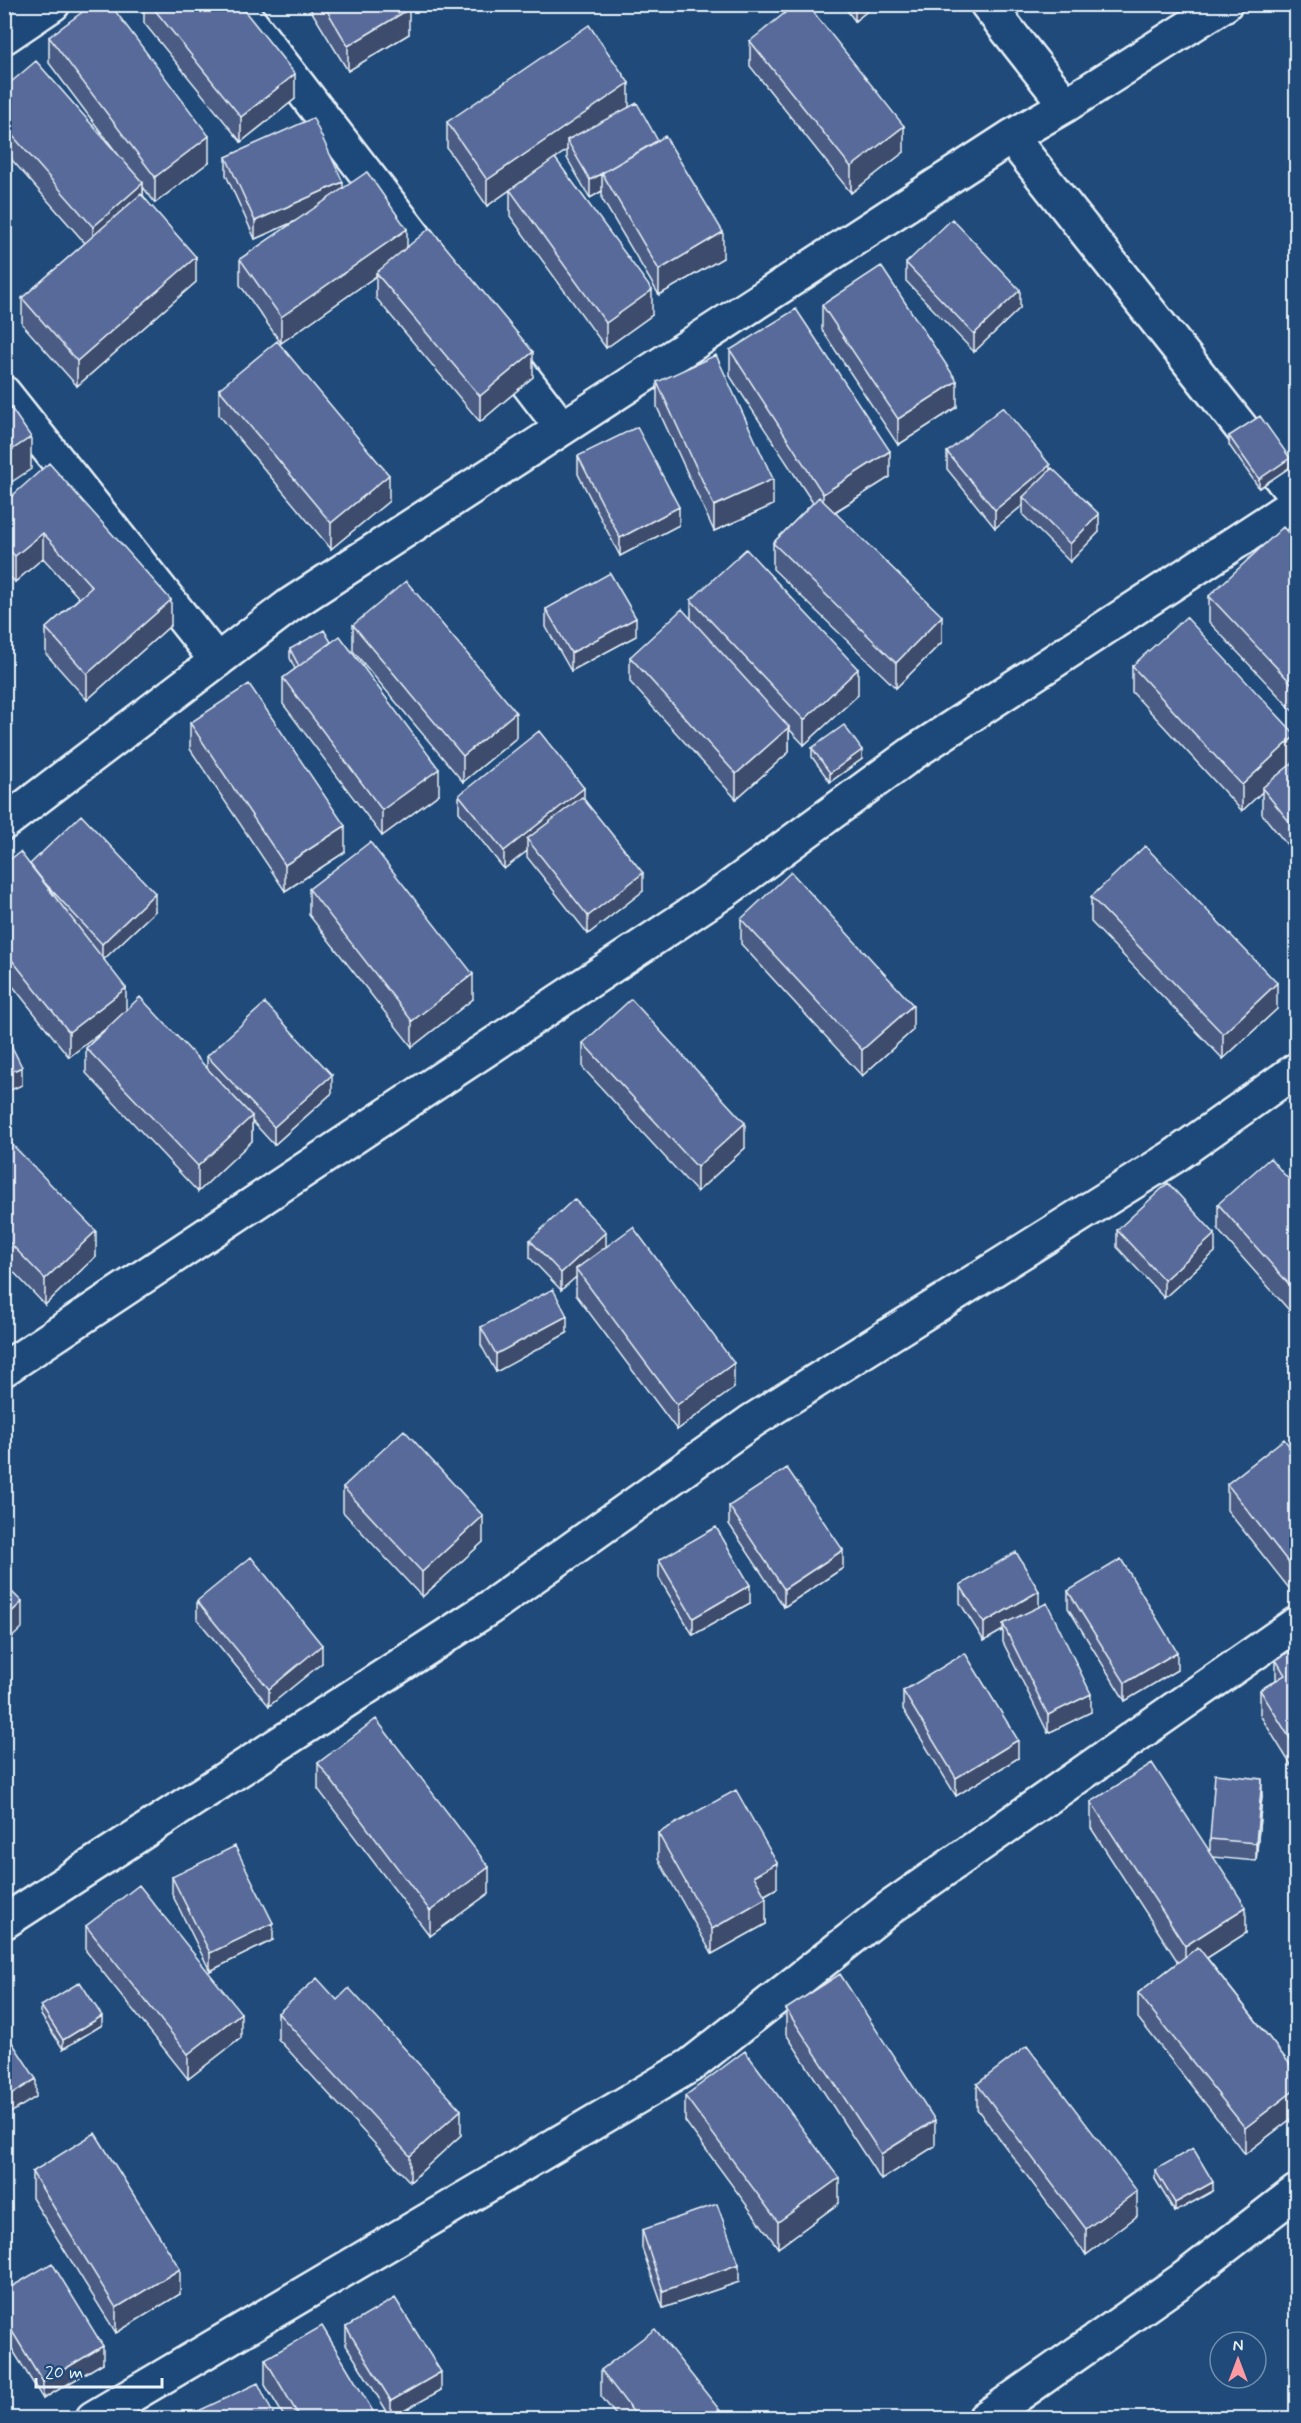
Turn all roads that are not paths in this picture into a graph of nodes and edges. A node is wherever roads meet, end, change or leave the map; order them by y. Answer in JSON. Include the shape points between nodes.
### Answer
{"nodes":[{"id":1,"x":52,"y":4,"type":"edge"},
{"id":2,"x":236,"y":4,"type":"edge"},
{"id":3,"x":987,"y":4,"type":"edge"},
{"id":4,"x":1225,"y":4,"type":"edge"},
{"id":5,"x":4,"y":37,"type":"edge"},
{"id":6,"x":1066,"y":105,"type":"junction"},
{"id":7,"x":1011,"y":137,"type":"junction"},
{"id":8,"x":461,"y":296,"type":"edge"},
{"id":9,"x":483,"y":325,"type":"edge"},
{"id":10,"x":4,"y":393,"type":"edge"},
{"id":11,"x":562,"y":428,"type":"junction"},
{"id":12,"x":1296,"y":497,"type":"edge"},
{"id":13,"x":1296,"y":502,"type":"edge"},
{"id":14,"x":217,"y":661,"type":"junction"},
{"id":15,"x":4,"y":823,"type":"edge"},
{"id":16,"x":1296,"y":1070,"type":"edge"},
{"id":17,"x":4,"y":1369,"type":"edge"},
{"id":18,"x":1296,"y":1624,"type":"edge"},
{"id":19,"x":4,"y":1922,"type":"edge"},
{"id":20,"x":1296,"y":2192,"type":"edge"},
{"id":21,"x":93,"y":2418,"type":"edge"},
{"id":22,"x":985,"y":2418,"type":"edge"}],
"edges":[{"from":1,"to":5,"type":"street"},
{"from":2,"to":8,"type":"street"},
{"from":3,"to":6,"type":"street"},
{"from":4,"to":6,"type":"street"},
{"from":6,"to":7,"type":"street"},
{"from":7,"to":11,"type":"street"},
{"from":7,"to":12,"type":"street"},
{"from":9,"to":11,"type":"street"},
{"from":10,"to":14,"type":"street"},
{"from":11,"to":14,"type":"street","via":[[290,605]]},
{"from":13,"to":17,"type":"street","via":[[913,753],[725,891]]},
{"from":14,"to":15,"type":"street"},
{"from":16,"to":19,"type":"street","via":[[1173,1157],[752,1421],[489,1608]]},
{"from":18,"to":21,"type":"street","via":[[891,1907],[691,2065]]},
{"from":20,"to":22,"type":"street","via":[[1182,2280]]}]}
